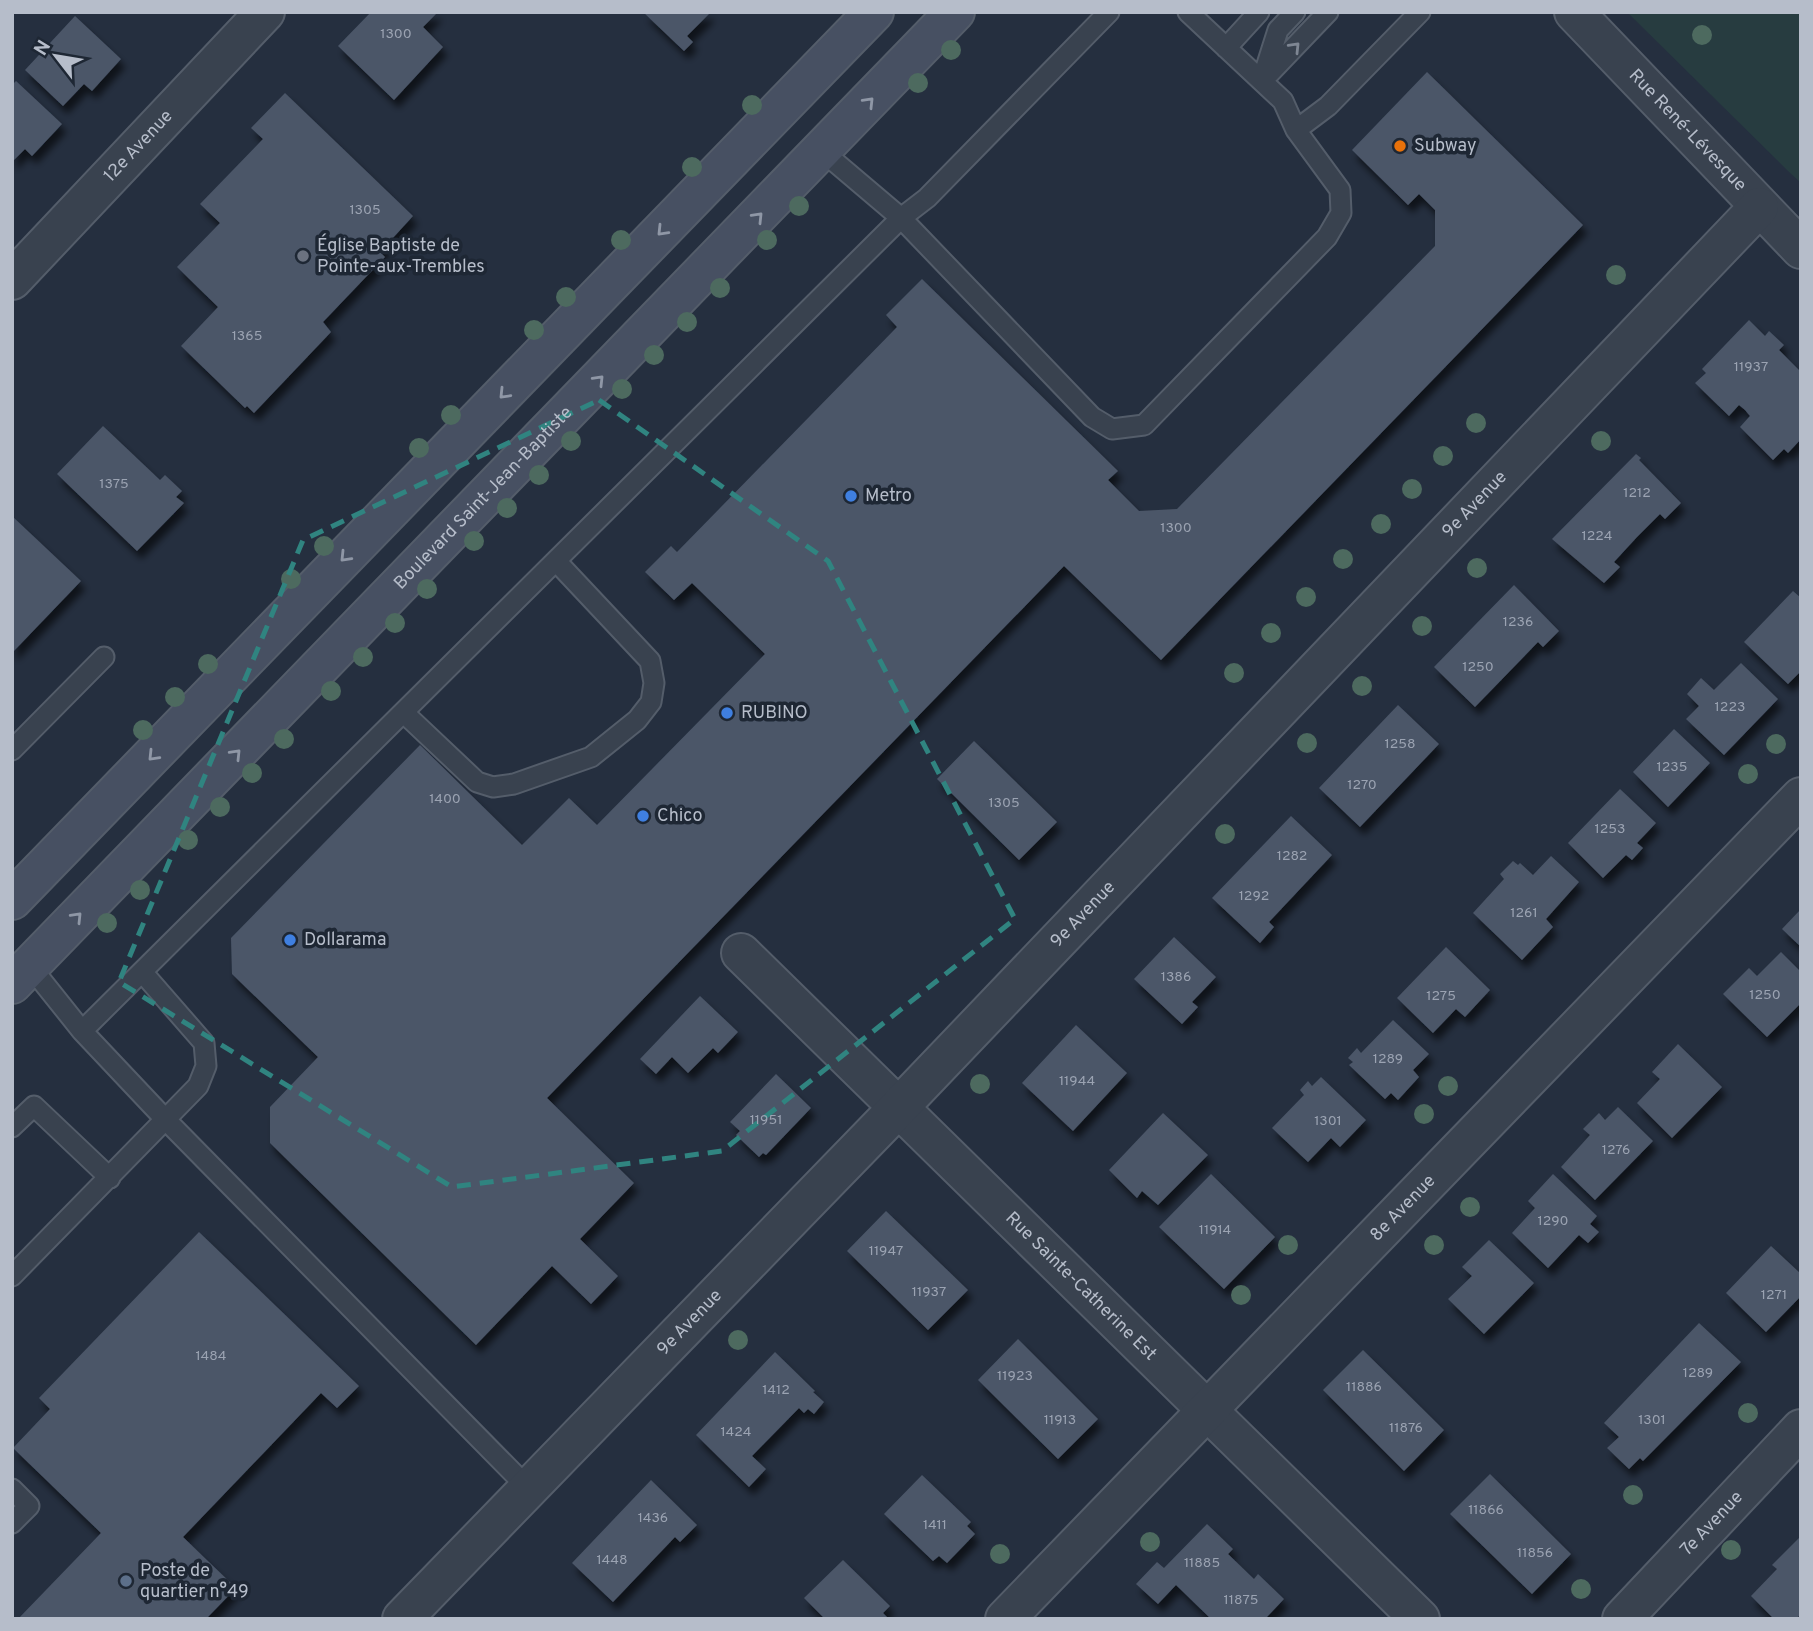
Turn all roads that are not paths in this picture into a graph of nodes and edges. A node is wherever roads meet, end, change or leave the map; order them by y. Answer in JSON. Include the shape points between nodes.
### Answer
{"nodes":[{"id":1,"x":265,"y":12,"type":"edge"},
{"id":2,"x":874,"y":12,"type":"edge"},
{"id":3,"x":955,"y":12,"type":"edge"},
{"id":4,"x":1109,"y":12,"type":"edge"},
{"id":5,"x":1188,"y":12,"type":"edge"},
{"id":6,"x":1259,"y":12,"type":"edge"},
{"id":7,"x":1295,"y":12,"type":"edge"},
{"id":8,"x":1328,"y":12,"type":"edge"},
{"id":9,"x":1420,"y":12,"type":"edge"},
{"id":10,"x":1574,"y":12,"type":"edge"},
{"id":11,"x":1226,"y":48,"type":"junction"},
{"id":12,"x":1262,"y":81,"type":"junction"},
{"id":13,"x":778,"y":111,"type":"junction"},
{"id":14,"x":1296,"y":130,"type":"junction"},
{"id":15,"x":822,"y":151,"type":"junction"},
{"id":16,"x":1759,"y":207,"type":"junction"},
{"id":17,"x":901,"y":218,"type":"junction"},
{"id":18,"x":1801,"y":249,"type":"edge"},
{"id":19,"x":12,"y":280,"type":"edge"},
{"id":20,"x":556,"y":561,"type":"junction"},
{"id":21,"x":104,"y":657,"type":"dead end"},
{"id":22,"x":404,"y":713,"type":"junction"},
{"id":23,"x":12,"y":750,"type":"edge"},
{"id":24,"x":1801,"y":797,"type":"edge"},
{"id":25,"x":12,"y":900,"type":"edge"},
{"id":26,"x":741,"y":953,"type":"dead end"},
{"id":27,"x":18,"y":966,"type":"edge"},
{"id":28,"x":143,"y":973,"type":"junction"},
{"id":29,"x":82,"y":1031,"type":"junction"},
{"id":30,"x":898,"y":1107,"type":"junction"},
{"id":31,"x":165,"y":1119,"type":"junction"},
{"id":32,"x":12,"y":1128,"type":"edge"},
{"id":33,"x":110,"y":1178,"type":"junction"},
{"id":34,"x":12,"y":1276,"type":"edge"},
{"id":35,"x":1207,"y":1410,"type":"junction"},
{"id":36,"x":1801,"y":1429,"type":"edge"},
{"id":37,"x":12,"y":1489,"type":"edge"},
{"id":38,"x":529,"y":1489,"type":"junction"},
{"id":39,"x":12,"y":1523,"type":"edge"},
{"id":40,"x":402,"y":1619,"type":"edge"},
{"id":41,"x":1005,"y":1619,"type":"edge"},
{"id":42,"x":1420,"y":1619,"type":"edge"},
{"id":43,"x":1622,"y":1619,"type":"edge"}],
"edges":[{"from":1,"to":19,"type":"street","name":"12e Avenue"},
{"from":2,"to":13,"type":"main road"},
{"from":15,"to":3,"type":"main road","name":"Boulevard Saint-Jean-Baptiste","one_way":true},
{"from":4,"to":17,"type":"lane","via":[[927,198]]},
{"from":5,"to":11,"type":"lane"},
{"from":6,"to":11,"type":"lane"},
{"from":7,"to":12,"type":"lane","via":[[1278,30]]},
{"from":12,"to":8,"type":"lane","one_way":true},
{"from":9,"to":14,"type":"lane","via":[[1328,106]]},
{"from":10,"to":16,"type":"street","name":"Rue René-Lévesque"},
{"from":11,"to":12,"type":"lane"},
{"from":12,"to":14,"type":"lane","via":[[1283,101]]},
{"from":13,"to":15,"type":"main road"},
{"from":13,"to":25,"type":"main road","one_way":true},
{"from":14,"to":17,"type":"lane","via":[[1340,190],[1341,213],[1328,237],[1144,425],[1112,429],[1092,417]]},
{"from":15,"to":17,"type":"lane"},
{"from":27,"to":15,"type":"main road","name":"Boulevard Saint-Jean-Baptiste","one_way":true},
{"from":16,"to":18,"type":"street","name":"Rue René-Lévesque"},
{"from":16,"to":30,"type":"street","name":"9e Avenue"},
{"from":17,"to":20,"type":"lane"},
{"from":20,"to":22,"type":"lane"},
{"from":20,"to":22,"type":"lane","via":[[650,661],[651,702],[637,720],[591,757],[514,784],[494,786],[477,782]]},
{"from":21,"to":23,"type":"lane"},
{"from":22,"to":28,"type":"lane"},
{"from":24,"to":35,"type":"street","name":"8e Avenue"},
{"from":26,"to":30,"type":"street","name":"Rue Sainte-Catherine Est"},
{"from":27,"to":29,"type":"lane"},
{"from":28,"to":29,"type":"lane"},
{"from":28,"to":31,"type":"lane","via":[[204,1043],[205,1066],[198,1086]]},
{"from":29,"to":31,"type":"lane"},
{"from":30,"to":35,"type":"street","name":"Rue Sainte-Catherine Est"},
{"from":30,"to":38,"type":"street","name":"9e Avenue"},
{"from":31,"to":33,"type":"lane"},
{"from":31,"to":38,"type":"lane"},
{"from":32,"to":33,"type":"lane","via":[[34,1106]]},
{"from":33,"to":34,"type":"lane"},
{"from":35,"to":41,"type":"street","name":"8e Avenue"},
{"from":35,"to":42,"type":"street","name":"Rue Sainte-Catherine Est"},
{"from":36,"to":43,"type":"street","name":"7e Avenue"},
{"from":37,"to":39,"type":"lane","via":[[29,1506]]},
{"from":38,"to":40,"type":"street","name":"9e Avenue"}]}
